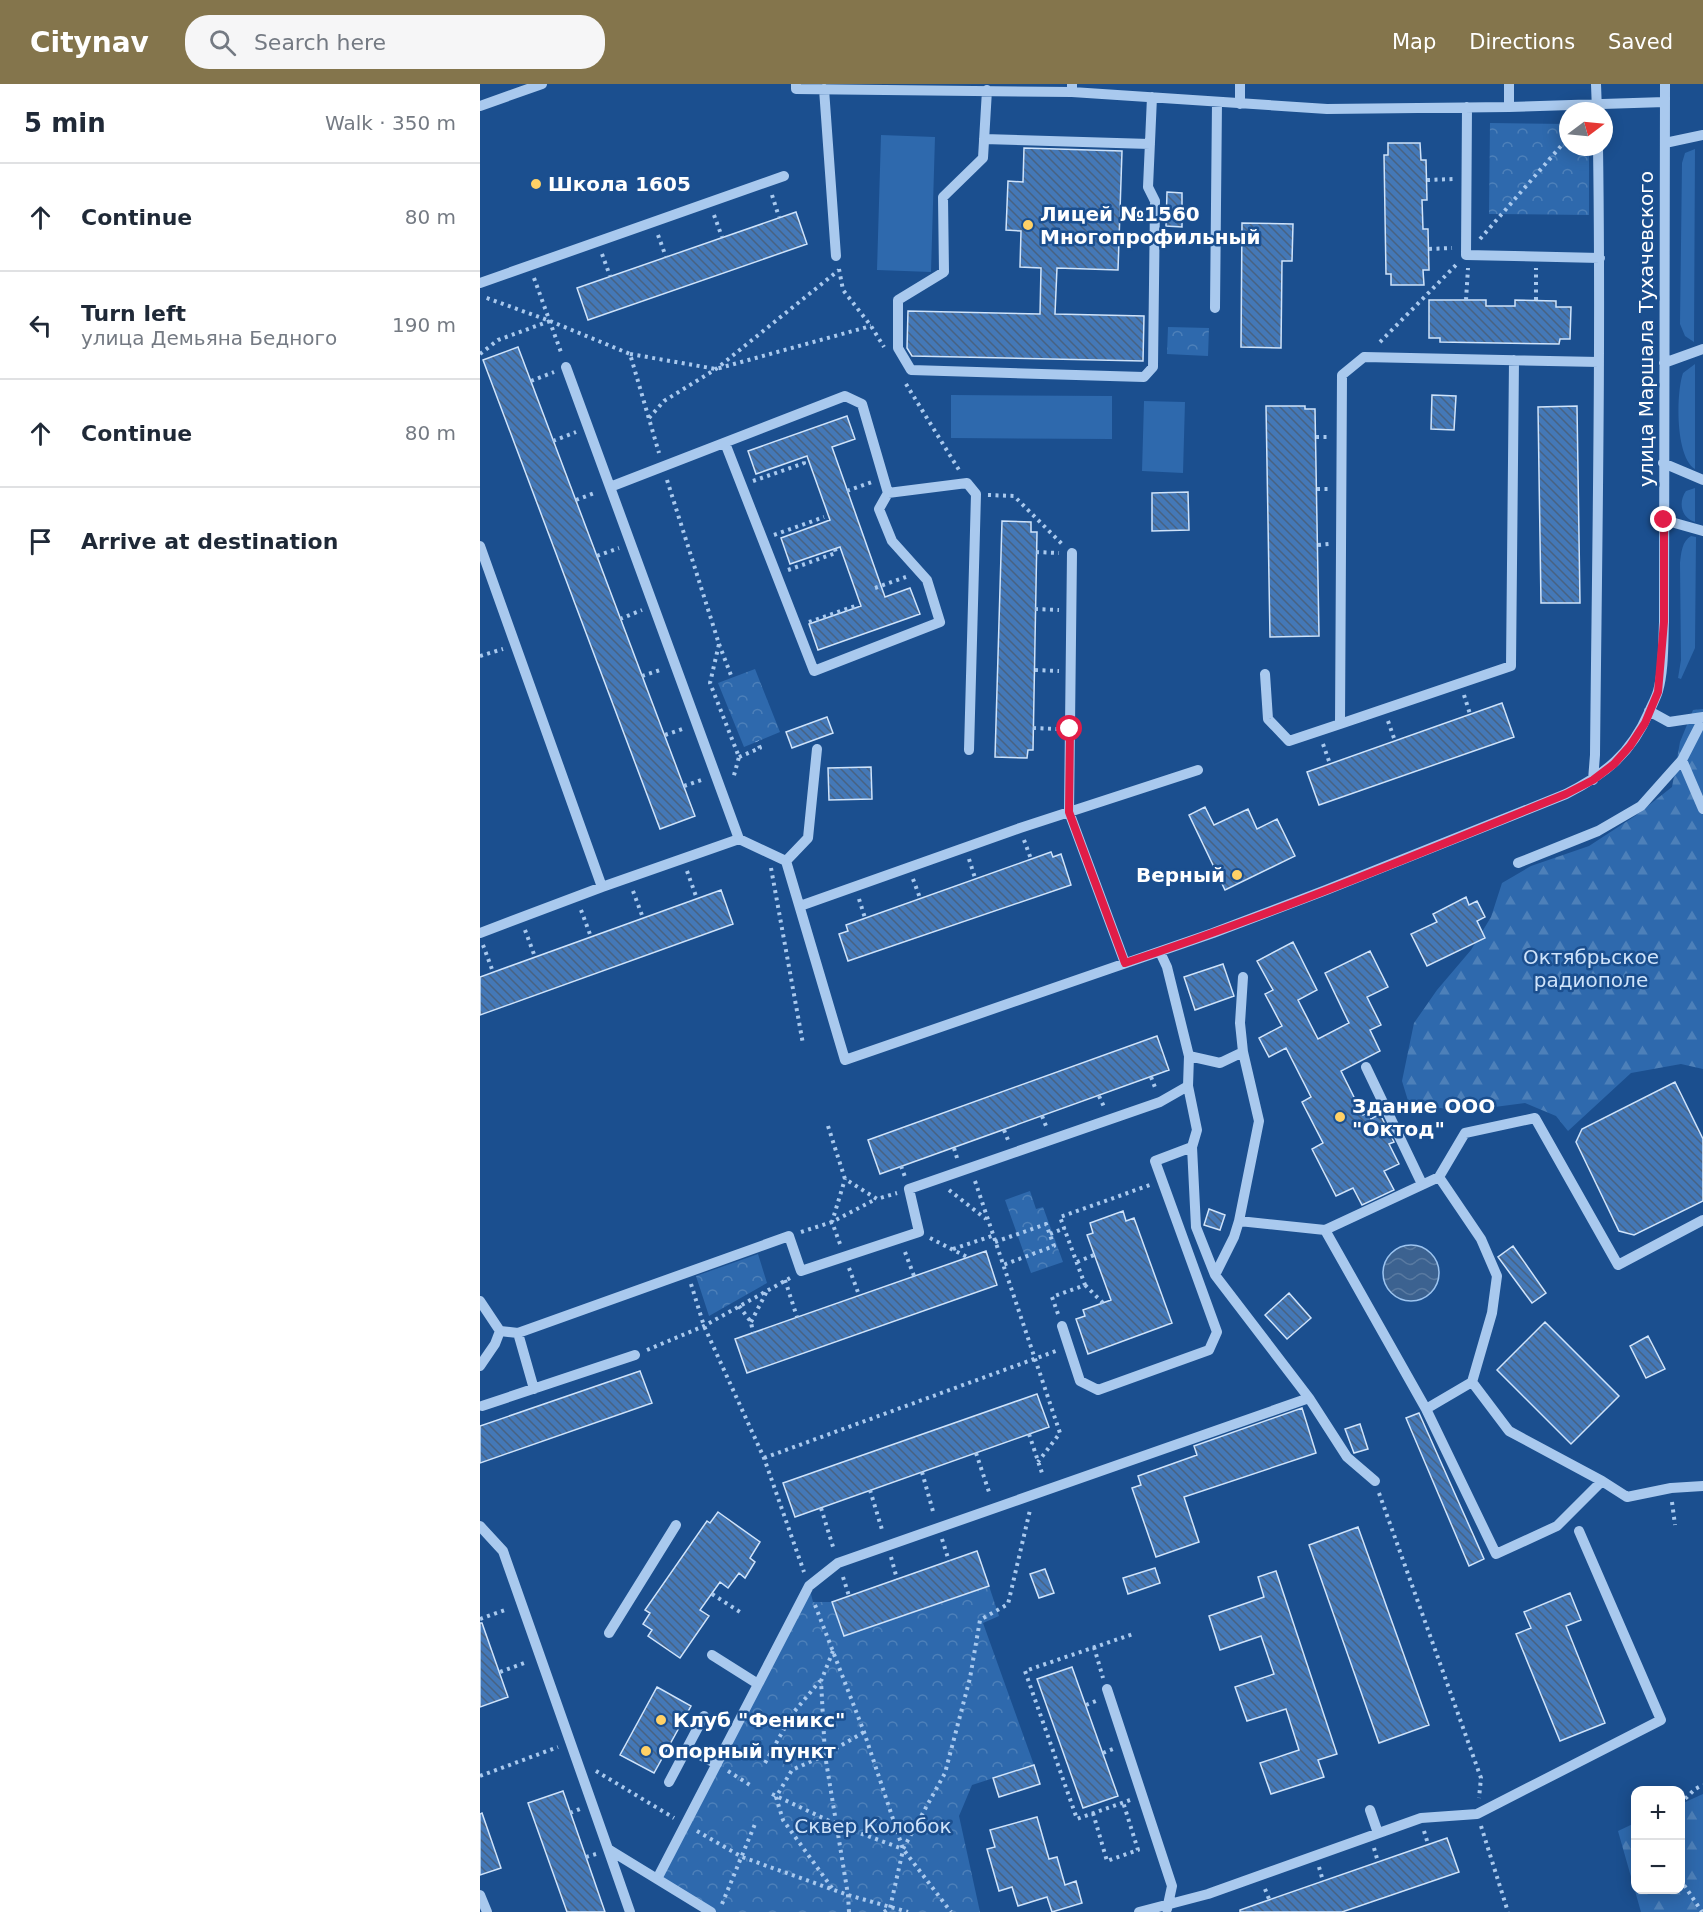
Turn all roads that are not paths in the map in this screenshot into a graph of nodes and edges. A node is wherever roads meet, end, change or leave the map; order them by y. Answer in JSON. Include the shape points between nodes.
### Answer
{"nodes":[{"id":1,"x":542,"y":84,"type":"edge"},
{"id":2,"x":796,"y":84,"type":"edge"},
{"id":3,"x":1240,"y":84,"type":"edge"},
{"id":4,"x":1509,"y":84,"type":"edge"},
{"id":5,"x":1596,"y":84,"type":"edge"},
{"id":6,"x":1665,"y":84,"type":"edge"},
{"id":7,"x":966,"y":87,"type":"edge"},
{"id":8,"x":1072,"y":88,"type":"edge"},
{"id":9,"x":824,"y":89,"type":"junction"},
{"id":10,"x":987,"y":90,"type":"junction"},
{"id":11,"x":1152,"y":98,"type":"junction"},
{"id":12,"x":1217,"y":102,"type":"junction"},
{"id":13,"x":1597,"y":102,"type":"edge"},
{"id":14,"x":1665,"y":102,"type":"junction"},
{"id":15,"x":1240,"y":104,"type":"junction"},
{"id":16,"x":480,"y":106,"type":"edge"},
{"id":17,"x":1613,"y":106,"type":"edge"},
{"id":18,"x":1467,"y":107,"type":"junction"},
{"id":19,"x":1509,"y":107,"type":"junction"},
{"id":20,"x":1559,"y":107,"type":"edge"},
{"id":21,"x":1703,"y":135,"type":"edge"},
{"id":22,"x":984,"y":139,"type":"junction"},
{"id":23,"x":1665,"y":143,"type":"junction"},
{"id":24,"x":1150,"y":144,"type":"junction"},
{"id":25,"x":1598,"y":156,"type":"edge"},
{"id":26,"x":784,"y":176,"type":"dead end"},
{"id":27,"x":836,"y":256,"type":"dead end"},
{"id":28,"x":1600,"y":258,"type":"junction"},
{"id":29,"x":480,"y":283,"type":"edge"},
{"id":30,"x":1215,"y":308,"type":"dead end"},
{"id":31,"x":1703,"y":349,"type":"edge"},
{"id":32,"x":1514,"y":360,"type":"junction"},
{"id":33,"x":1599,"y":362,"type":"junction"},
{"id":34,"x":1664,"y":363,"type":"junction"},
{"id":35,"x":566,"y":367,"type":"road end"},
{"id":36,"x":725,"y":443,"type":"junction"},
{"id":37,"x":1664,"y":463,"type":"junction"},
{"id":38,"x":1703,"y":480,"type":"edge"},
{"id":39,"x":610,"y":487,"type":"junction"},
{"id":40,"x":888,"y":493,"type":"junction"},
{"id":41,"x":1664,"y":520,"type":"junction"},
{"id":42,"x":1703,"y":531,"type":"edge"},
{"id":43,"x":480,"y":546,"type":"edge"},
{"id":44,"x":1072,"y":553,"type":"road end"},
{"id":45,"x":484,"y":567,"type":"edge"},
{"id":46,"x":1265,"y":674,"type":"dead end"},
{"id":47,"x":1649,"y":711,"type":"junction"},
{"id":48,"x":1703,"y":718,"type":"edge"},
{"id":49,"x":1340,"y":724,"type":"junction"},
{"id":50,"x":817,"y":749,"type":"dead end"},
{"id":51,"x":969,"y":750,"type":"dead end"},
{"id":52,"x":1682,"y":760,"type":"junction"},
{"id":53,"x":1198,"y":770,"type":"dead end"},
{"id":54,"x":1593,"y":780,"type":"junction"},
{"id":55,"x":1703,"y":809,"type":"edge"},
{"id":56,"x":1069,"y":812,"type":"junction"},
{"id":57,"x":739,"y":839,"type":"junction"},
{"id":58,"x":786,"y":861,"type":"junction"},
{"id":59,"x":1518,"y":863,"type":"dead end"},
{"id":60,"x":602,"y":886,"type":"junction"},
{"id":61,"x":800,"y":906,"type":"junction"},
{"id":62,"x":480,"y":934,"type":"edge"},
{"id":63,"x":1160,"y":952,"type":"junction"},
{"id":64,"x":1125,"y":963,"type":"junction"},
{"id":65,"x":1243,"y":977,"type":"dead end"},
{"id":66,"x":1243,"y":1052,"type":"junction"},
{"id":67,"x":1189,"y":1056,"type":"junction"},
{"id":68,"x":1366,"y":1067,"type":"dead end"},
{"id":69,"x":1188,"y":1086,"type":"junction"},
{"id":70,"x":1192,"y":1147,"type":"junction"},
{"id":71,"x":1439,"y":1177,"type":"junction"},
{"id":72,"x":1422,"y":1184,"type":"junction"},
{"id":73,"x":1703,"y":1220,"type":"edge"},
{"id":74,"x":1239,"y":1221,"type":"junction"},
{"id":75,"x":1325,"y":1230,"type":"junction"},
{"id":76,"x":1215,"y":1275,"type":"junction"},
{"id":77,"x":480,"y":1301,"type":"edge"},
{"id":78,"x":1062,"y":1326,"type":"road end"},
{"id":79,"x":500,"y":1331,"type":"junction"},
{"id":80,"x":518,"y":1333,"type":"junction"},
{"id":81,"x":635,"y":1355,"type":"road end"},
{"id":82,"x":480,"y":1366,"type":"edge"},
{"id":83,"x":1472,"y":1382,"type":"junction"},
{"id":84,"x":534,"y":1389,"type":"junction"},
{"id":85,"x":1309,"y":1398,"type":"junction"},
{"id":86,"x":482,"y":1406,"type":"dead end"},
{"id":87,"x":1426,"y":1409,"type":"junction"},
{"id":88,"x":1602,"y":1480,"type":"junction"},
{"id":89,"x":1375,"y":1481,"type":"road end"},
{"id":90,"x":1703,"y":1486,"type":"edge"},
{"id":91,"x":480,"y":1526,"type":"edge"},
{"id":92,"x":676,"y":1526,"type":"dead end"},
{"id":93,"x":1579,"y":1531,"type":"dead end"},
{"id":94,"x":609,"y":1633,"type":"dead end"},
{"id":95,"x":712,"y":1655,"type":"dead end"},
{"id":96,"x":758,"y":1684,"type":"junction"},
{"id":97,"x":1107,"y":1689,"type":"road end"},
{"id":98,"x":704,"y":1716,"type":"dead end"},
{"id":99,"x":687,"y":1748,"type":"junction"},
{"id":100,"x":717,"y":1764,"type":"junction"},
{"id":101,"x":669,"y":1782,"type":"dead end"},
{"id":102,"x":1370,"y":1810,"type":"dead end"},
{"id":103,"x":1377,"y":1833,"type":"junction"},
{"id":104,"x":608,"y":1849,"type":"junction"},
{"id":105,"x":657,"y":1880,"type":"junction"},
{"id":106,"x":480,"y":1895,"type":"edge"},
{"id":107,"x":1167,"y":1909,"type":"edge"},
{"id":108,"x":487,"y":1912,"type":"edge"},
{"id":109,"x":630,"y":1912,"type":"edge"},
{"id":110,"x":711,"y":1912,"type":"edge"},
{"id":111,"x":1139,"y":1912,"type":"edge"}],
"edges":[{"from":1,"to":16,"type":"street"},
{"from":2,"to":9,"type":"street","via":[[796,89]]},
{"from":3,"to":15,"type":"street"},
{"from":4,"to":19,"type":"street"},
{"from":5,"to":13,"type":"street"},
{"from":6,"to":14,"type":"street","name":"улица Маршала Тухачевского"},
{"from":7,"to":9,"type":"street"},
{"from":7,"to":10,"type":"street"},
{"from":8,"to":10,"type":"street"},
{"from":8,"to":11,"type":"street"},
{"from":9,"to":27,"type":"street"},
{"from":10,"to":22,"type":"street"},
{"from":11,"to":12,"type":"street"},
{"from":11,"to":24,"type":"street"},
{"from":12,"to":15,"type":"street"},
{"from":12,"to":30,"type":"street"},
{"from":14,"to":17,"type":"street"},
{"from":14,"to":23,"type":"street","name":"улица Маршала Тухачевского"},
{"from":15,"to":18,"type":"street","via":[[1328,109]]},
{"from":18,"to":19,"type":"street"},
{"from":18,"to":28,"type":"street","via":[[1467,251]]},
{"from":19,"to":20,"type":"street"},
{"from":21,"to":23,"type":"street"},
{"from":22,"to":24,"type":"street"},
{"from":22,"to":24,"type":"street","via":[[983,158],[943,197],[944,272],[898,300],[898,348],[911,370],[1144,377],[1153,367],[1155,201],[1148,187]]},
{"from":23,"to":34,"type":"street","name":"улица Маршала Тухачевского"},
{"from":25,"to":28,"type":"street"},
{"from":26,"to":29,"type":"street"},
{"from":28,"to":33,"type":"street"},
{"from":31,"to":34,"type":"street"},
{"from":32,"to":33,"type":"street"},
{"from":32,"to":49,"type":"street","via":[[1511,666]]},
{"from":32,"to":49,"type":"street","via":[[1365,357],[1342,375]]},
{"from":33,"to":54,"type":"street"},
{"from":34,"to":37,"type":"street","name":"улица Маршала Тухачевского"},
{"from":35,"to":39,"type":"street"},
{"from":36,"to":39,"type":"street"},
{"from":36,"to":40,"type":"street","via":[[845,396],[862,404]]},
{"from":36,"to":40,"type":"street","via":[[814,671],[940,622],[927,580],[892,541],[879,509]]},
{"from":37,"to":38,"type":"street"},
{"from":37,"to":41,"type":"street","name":"улица Маршала Тухачевского"},
{"from":39,"to":57,"type":"street"},
{"from":40,"to":51,"type":"street","via":[[967,483],[976,494]]},
{"from":41,"to":42,"type":"street"},
{"from":41,"to":47,"type":"street","name":"улица Маршала Тухачевского","via":[[1662,659],[1658,692]]},
{"from":43,"to":45,"type":"street"},
{"from":44,"to":56,"type":"street"},
{"from":45,"to":60,"type":"street"},
{"from":46,"to":49,"type":"street","via":[[1268,719],[1288,741]]},
{"from":47,"to":48,"type":"street","via":[[1669,722]]},
{"from":47,"to":54,"type":"street","name":"улица Маршала Тухачевского","via":[[1630,746]]},
{"from":48,"to":52,"type":"street"},
{"from":50,"to":58,"type":"street","via":[[808,838]]},
{"from":52,"to":55,"type":"street"},
{"from":52,"to":59,"type":"street","via":[[1641,806],[1598,831]]},
{"from":53,"to":56,"type":"street"},
{"from":54,"to":63,"type":"street","name":"улица Маршала Тухачевского","via":[[1326,890]]},
{"from":56,"to":61,"type":"street"},
{"from":56,"to":64,"type":"street"},
{"from":57,"to":58,"type":"street"},
{"from":57,"to":60,"type":"street"},
{"from":58,"to":61,"type":"street"},
{"from":60,"to":62,"type":"street"},
{"from":61,"to":64,"type":"street","name":"улица Маршала Тухачевского","via":[[845,1060]]},
{"from":63,"to":64,"type":"street","name":"улица Маршала Тухачевского"},
{"from":63,"to":67,"type":"street"},
{"from":65,"to":66,"type":"street"},
{"from":66,"to":67,"type":"street","via":[[1220,1063]]},
{"from":66,"to":74,"type":"street","via":[[1259,1121]]},
{"from":67,"to":69,"type":"street"},
{"from":68,"to":72,"type":"street"},
{"from":69,"to":70,"type":"street","via":[[1197,1130]]},
{"from":69,"to":80,"type":"street","via":[[1160,1102],[909,1189],[919,1232],[801,1271],[789,1236]]},
{"from":70,"to":76,"type":"street","via":[[1196,1227]]},
{"from":70,"to":78,"type":"street","via":[[1155,1161],[1217,1332],[1209,1350],[1098,1390],[1080,1381]]},
{"from":71,"to":72,"type":"street"},
{"from":71,"to":73,"type":"street","via":[[1465,1133],[1535,1118],[1618,1265]]},
{"from":71,"to":83,"type":"street","via":[[1481,1239],[1497,1276],[1492,1313]]},
{"from":72,"to":75,"type":"street"},
{"from":74,"to":75,"type":"street"},
{"from":74,"to":76,"type":"street"},
{"from":75,"to":87,"type":"street"},
{"from":76,"to":85,"type":"street"},
{"from":77,"to":79,"type":"street"},
{"from":79,"to":80,"type":"street"},
{"from":79,"to":82,"type":"street"},
{"from":80,"to":84,"type":"street"},
{"from":81,"to":84,"type":"street"},
{"from":83,"to":87,"type":"street"},
{"from":83,"to":88,"type":"street","via":[[1509,1431]]},
{"from":84,"to":86,"type":"street"},
{"from":85,"to":89,"type":"street","via":[[1347,1457]]},
{"from":85,"to":96,"type":"street","via":[[838,1563],[809,1586]]},
{"from":87,"to":88,"type":"street","via":[[1496,1554],[1557,1526]]},
{"from":88,"to":90,"type":"street","via":[[1627,1497]]},
{"from":91,"to":104,"type":"street","via":[[503,1551]]},
{"from":92,"to":94,"type":"street"},
{"from":93,"to":103,"type":"street","via":[[1661,1720],[1477,1814],[1421,1818]]},
{"from":95,"to":96,"type":"street"},
{"from":96,"to":100,"type":"street"},
{"from":97,"to":107,"type":"street","via":[[1172,1886]]},
{"from":98,"to":99,"type":"street"},
{"from":99,"to":100,"type":"street"},
{"from":99,"to":101,"type":"street"},
{"from":100,"to":105,"type":"street"},
{"from":102,"to":103,"type":"street"},
{"from":103,"to":107,"type":"street"},
{"from":104,"to":105,"type":"street"},
{"from":104,"to":109,"type":"street"},
{"from":105,"to":110,"type":"street"},
{"from":106,"to":108,"type":"street"},
{"from":107,"to":111,"type":"street"}]}
